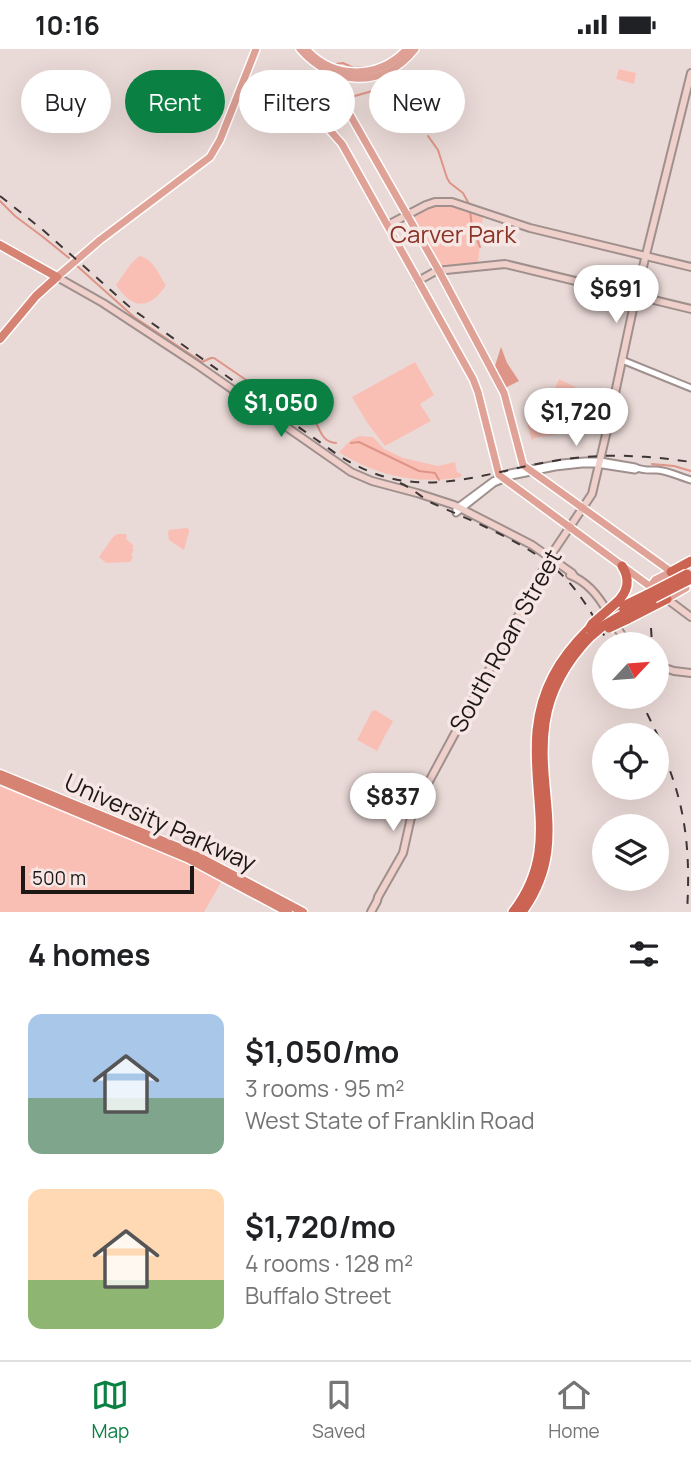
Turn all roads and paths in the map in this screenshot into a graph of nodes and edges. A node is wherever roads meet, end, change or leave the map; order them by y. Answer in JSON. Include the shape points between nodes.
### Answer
{"nodes":[{"id":1,"x":254,"y":49,"type":"edge"},
{"id":2,"x":407,"y":49,"type":"edge"},
{"id":3,"x":415,"y":49,"type":"edge"},
{"id":4,"x":303,"y":51,"type":"edge"},
{"id":5,"x":294,"y":57,"type":"dead end"},
{"id":6,"x":311,"y":61,"type":"junction"},
{"id":7,"x":318,"y":70,"type":"edge"},
{"id":8,"x":330,"y":70,"type":"joint"},
{"id":9,"x":355,"y":72,"type":"edge"},
{"id":10,"x":691,"y":73,"type":"edge"},
{"id":11,"x":355,"y":78,"type":"edge"},
{"id":12,"x":355,"y":129,"type":"edge"},
{"id":13,"x":332,"y":133,"type":"edge"},
{"id":14,"x":407,"y":215,"type":"junction"},
{"id":15,"x":388,"y":225,"type":"junction"},
{"id":16,"x":0,"y":245,"type":"edge"},
{"id":17,"x":645,"y":256,"type":"junction"},
{"id":18,"x":691,"y":267,"type":"edge"},
{"id":19,"x":439,"y":271,"type":"junction"},
{"id":20,"x":54,"y":279,"type":"junction"},
{"id":21,"x":418,"y":281,"type":"junction"},
{"id":22,"x":636,"y":295,"type":"junction"},
{"id":23,"x":691,"y":309,"type":"edge"},
{"id":24,"x":0,"y":338,"type":"edge"},
{"id":25,"x":0,"y":345,"type":"edge"},
{"id":26,"x":622,"y":360,"type":"junction"},
{"id":27,"x":691,"y":388,"type":"edge"},
{"id":28,"x":600,"y":463,"type":"junction"},
{"id":29,"x":545,"y":469,"type":"junction"},
{"id":30,"x":530,"y":471,"type":"junction"},
{"id":31,"x":501,"y":478,"type":"junction"},
{"id":32,"x":691,"y":480,"type":"edge"},
{"id":33,"x":545,"y":481,"type":"junction"},
{"id":34,"x":459,"y":509,"type":"junction"},
{"id":35,"x":583,"y":509,"type":"junction"},
{"id":36,"x":570,"y":528,"type":"junction"},
{"id":37,"x":549,"y":559,"type":"junction"},
{"id":38,"x":691,"y":561,"type":"edge"},
{"id":39,"x":622,"y":566,"type":"junction"},
{"id":40,"x":671,"y":569,"type":"junction"},
{"id":41,"x":689,"y":579,"type":"edge"},
{"id":42,"x":652,"y":594,"type":"junction"},
{"id":43,"x":667,"y":599,"type":"junction"},
{"id":44,"x":620,"y":612,"type":"junction"},
{"id":45,"x":691,"y":617,"type":"edge"},
{"id":46,"x":618,"y":632,"type":"edge"},
{"id":47,"x":588,"y":636,"type":"junction"},
{"id":48,"x":669,"y":670,"type":"edge"},
{"id":49,"x":691,"y":673,"type":"edge"},
{"id":50,"x":550,"y":691,"type":"junction"},
{"id":51,"x":0,"y":773,"type":"edge"},
{"id":52,"x":0,"y":780,"type":"edge"},
{"id":53,"x":69,"y":805,"type":"junction"},
{"id":54,"x":286,"y":908,"type":"edge"},
{"id":55,"x":303,"y":912,"type":"edge"},
{"id":56,"x":369,"y":912,"type":"edge"},
{"id":57,"x":513,"y":912,"type":"edge"},
{"id":58,"x":525,"y":912,"type":"edge"}],
"edges":[{"from":1,"to":20,"type":"main road","via":[[216,148],[206,161]]},
{"from":2,"to":9,"type":"main road","via":[[380,68]]},
{"from":3,"to":11,"type":"main road","via":[[405,61],[383,73]]},
{"from":4,"to":5,"type":"main road"},
{"from":4,"to":6,"type":"main road"},
{"from":4,"to":8,"type":"main road"},
{"from":6,"to":7,"type":"main road"},
{"from":6,"to":8,"type":"main road"},
{"from":10,"to":17,"type":"main road","name":"South Roan Street"},
{"from":12,"to":14,"type":"main road"},
{"from":13,"to":15,"type":"main road"},
{"from":14,"to":15,"type":"main road"},
{"from":14,"to":17,"type":"main road","via":[[435,202],[452,202]]},
{"from":14,"to":19,"type":"main road"},
{"from":15,"to":21,"type":"main road"},
{"from":16,"to":20,"type":"highway"},
{"from":17,"to":18,"type":"main road"},
{"from":17,"to":22,"type":"main road","name":"South Roan Street"},
{"from":19,"to":21,"type":"main road"},
{"from":19,"to":22,"type":"main road","via":[[505,264]]},
{"from":19,"to":30,"type":"main road","via":[[504,393],[523,465]]},
{"from":20,"to":24,"type":"highway"},
{"from":20,"to":25,"type":"highway"},
{"from":20,"to":34,"type":"main road","via":[[103,303],[351,472]]},
{"from":21,"to":31,"type":"main road","via":[[475,383]]},
{"from":22,"to":23,"type":"main road"},
{"from":22,"to":26,"type":"main road","name":"South Roan Street"},
{"from":26,"to":27,"type":"street"},
{"from":26,"to":28,"type":"main road","name":"South Roan Street"},
{"from":28,"to":29,"type":"street"},
{"from":28,"to":30,"type":"street","via":[[568,462]]},
{"from":28,"to":32,"type":"street"},
{"from":28,"to":35,"type":"main road","name":"South Roan Street","via":[[592,495]]},
{"from":29,"to":30,"type":"street"},
{"from":29,"to":33,"type":"main road"},
{"from":30,"to":31,"type":"street"},
{"from":30,"to":33,"type":"main road"},
{"from":31,"to":34,"type":"street"},
{"from":31,"to":34,"type":"street"},
{"from":31,"to":36,"type":"main road"},
{"from":33,"to":35,"type":"main road"},
{"from":34,"to":37,"type":"main road","via":[[532,545]]},
{"from":35,"to":36,"type":"main road","name":"South Roan Street"},
{"from":35,"to":40,"type":"main road"},
{"from":36,"to":37,"type":"main road","name":"South Roan Street"},
{"from":36,"to":39,"type":"main road"},
{"from":37,"to":46,"type":"main road","via":[[590,587]]},
{"from":37,"to":56,"type":"main road","name":"South Roan Street","via":[[412,813],[403,853]]},
{"from":38,"to":40,"type":"highway"},
{"from":39,"to":42,"type":"main road"},
{"from":39,"to":44,"type":"highway","via":[[627,587]]},
{"from":40,"to":41,"type":"main road"},
{"from":40,"to":42,"type":"main road","via":[[654,581]]},
{"from":41,"to":42,"type":"highway","bridge":true},
{"from":41,"to":43,"type":"main road","via":[[685,589]]},
{"from":42,"to":43,"type":"main road"},
{"from":42,"to":44,"type":"highway"},
{"from":43,"to":44,"type":"highway"},
{"from":43,"to":45,"type":"main road"},
{"from":44,"to":47,"type":"highway","bridge":true},
{"from":44,"to":47,"type":"highway","bridge":true,"via":[[592,624]]},
{"from":47,"to":50,"type":"highway"},
{"from":48,"to":49,"type":"main road"},
{"from":50,"to":57,"type":"highway","via":[[540,712],[536,743],[540,852],[530,884]]},
{"from":50,"to":58,"type":"highway","via":[[544,738],[548,851],[542,877]]},
{"from":51,"to":53,"type":"highway","name":"University Parkway"},
{"from":52,"to":53,"type":"highway","name":"University Parkway"},
{"from":53,"to":54,"type":"highway","name":"University Parkway","via":[[190,852]]},
{"from":54,"to":55,"type":"highway","name":"University Parkway"}]}
